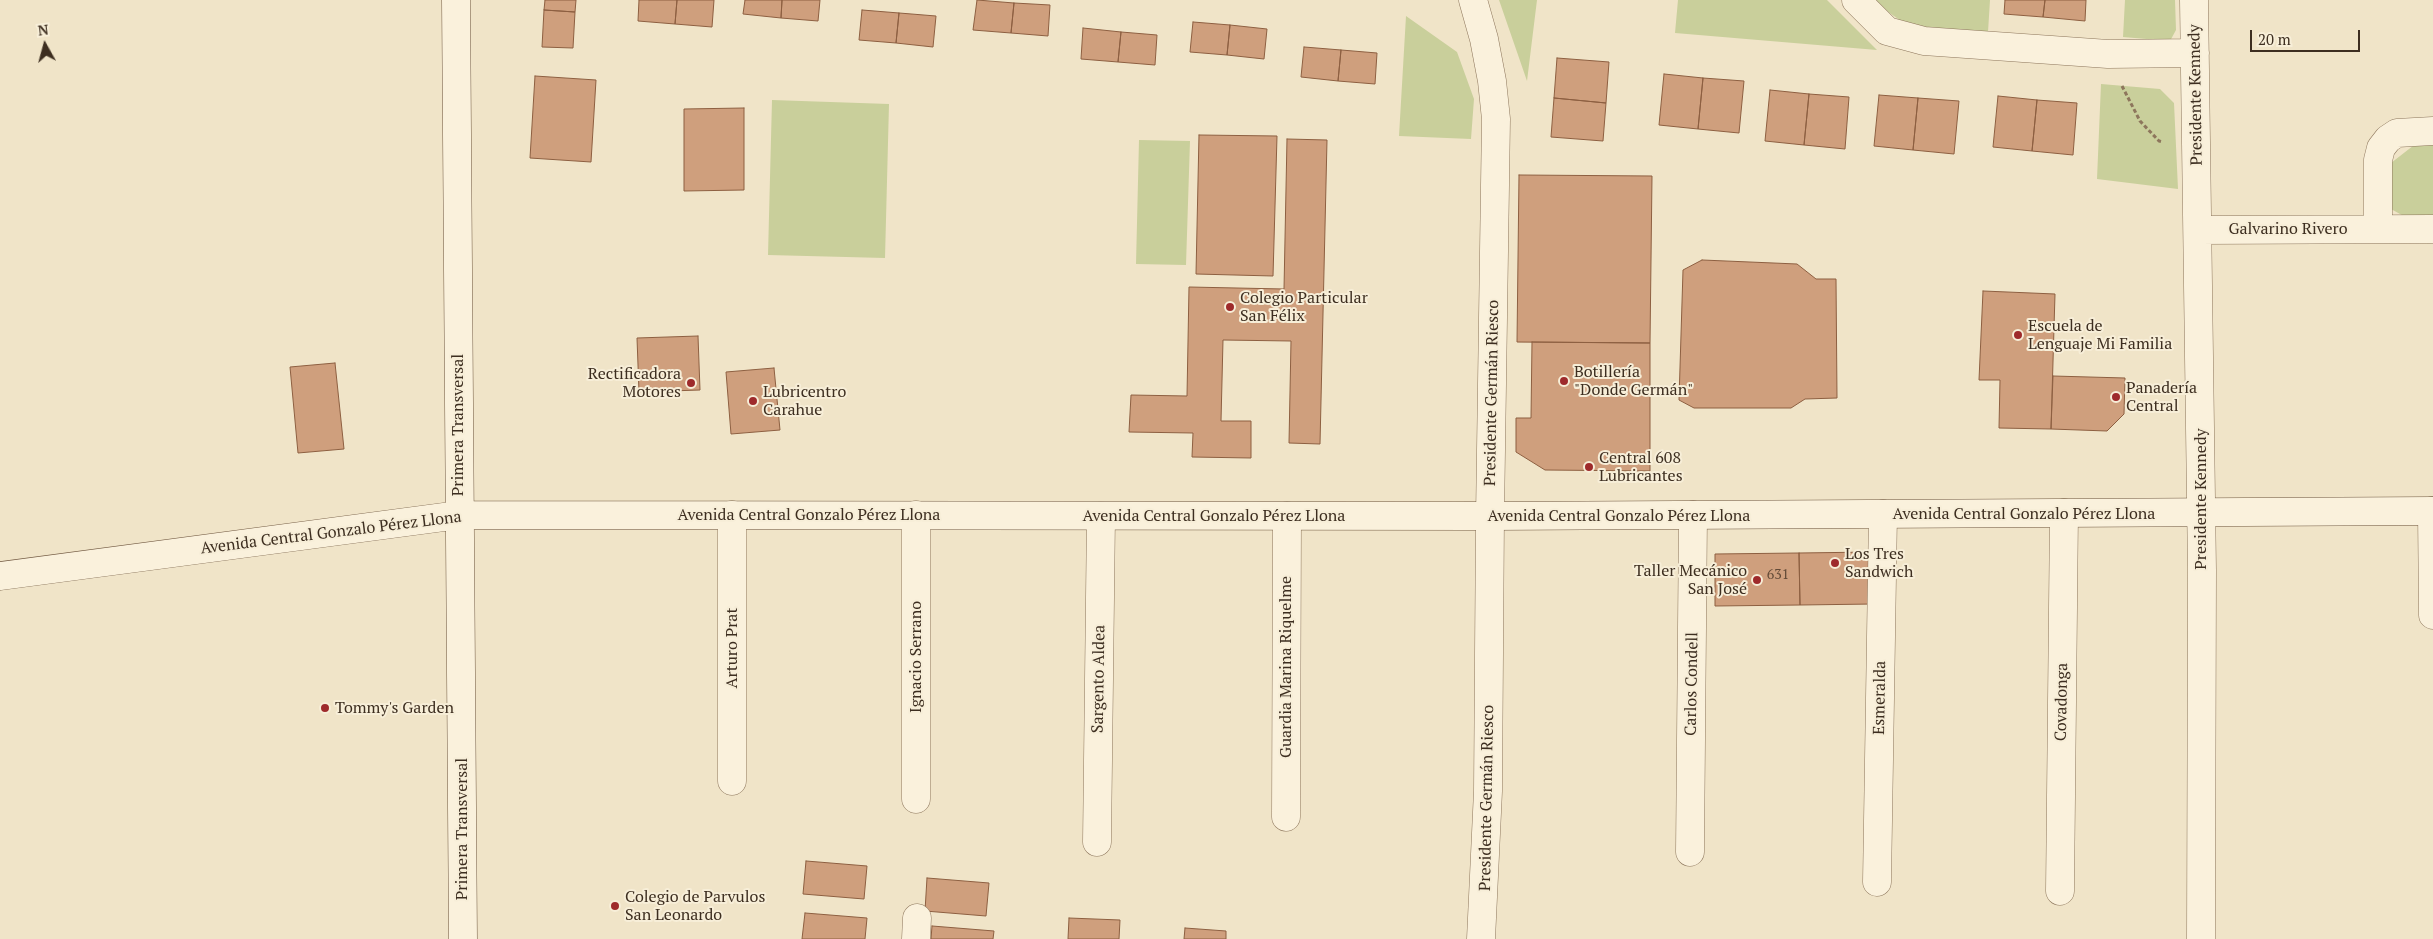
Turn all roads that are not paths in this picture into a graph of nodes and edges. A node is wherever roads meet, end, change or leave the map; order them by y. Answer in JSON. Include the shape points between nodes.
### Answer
{"nodes":[{"id":1,"x":456,"y":0,"type":"edge"},
{"id":2,"x":1473,"y":0,"type":"edge"},
{"id":3,"x":1856,"y":0,"type":"edge"},
{"id":4,"x":2194,"y":0,"type":"edge"},
{"id":5,"x":2195,"y":54,"type":"junction"},
{"id":6,"x":2433,"y":131,"type":"edge"},
{"id":7,"x":2378,"y":229,"type":"junction"},
{"id":8,"x":2433,"y":229,"type":"edge"},
{"id":9,"x":2198,"y":230,"type":"junction"},
{"id":10,"x":2201,"y":512,"type":"junction"},
{"id":11,"x":2433,"y":512,"type":"edge"},
{"id":12,"x":2064,"y":513,"type":"junction"},
{"id":13,"x":1883,"y":514,"type":"junction"},
{"id":14,"x":459,"y":515,"type":"junction"},
{"id":15,"x":732,"y":515,"type":"junction"},
{"id":16,"x":916,"y":515,"type":"junction"},
{"id":17,"x":1694,"y":515,"type":"junction"},
{"id":18,"x":1101,"y":516,"type":"junction"},
{"id":19,"x":1288,"y":516,"type":"junction"},
{"id":20,"x":1490,"y":516,"type":"junction"},
{"id":21,"x":0,"y":576,"type":"edge"},
{"id":22,"x":2433,"y":615,"type":"edge"},
{"id":23,"x":732,"y":781,"type":"dead end"},
{"id":24,"x":916,"y":799,"type":"dead end"},
{"id":25,"x":1286,"y":818,"type":"dead end"},
{"id":26,"x":1097,"y":842,"type":"dead end"},
{"id":27,"x":1690,"y":852,"type":"dead end"},
{"id":28,"x":1878,"y":882,"type":"dead end"},
{"id":29,"x":2060,"y":891,"type":"dead end"},
{"id":30,"x":463,"y":939,"type":"edge"},
{"id":31,"x":1482,"y":939,"type":"edge"},
{"id":32,"x":2201,"y":939,"type":"edge"}],
"edges":[{"from":1,"to":14,"type":"street","name":"Primera Transversal"},
{"from":2,"to":20,"type":"street","name":"Presidente Germán Riesco","via":[[1484,39],[1496,119]]},
{"from":3,"to":5,"type":"street","via":[[1887,31],[1924,41],[2108,54]]},
{"from":4,"to":5,"type":"street","name":"Presidente Kennedy"},
{"from":5,"to":9,"type":"street","name":"Presidente Kennedy"},
{"from":6,"to":7,"type":"street","via":[[2397,133],[2381,148],[2378,160]]},
{"from":7,"to":8,"type":"street","name":"Galvarino Rivero"},
{"from":7,"to":9,"type":"street","name":"Galvarino Rivero"},
{"from":9,"to":10,"type":"street","name":"Presidente Kennedy"},
{"from":10,"to":11,"type":"street","name":"Avenida Central Gonzalo Pérez Llona"},
{"from":10,"to":12,"type":"street","name":"Avenida Central Gonzalo Pérez Llona"},
{"from":10,"to":32,"type":"street","name":"Presidente Kennedy"},
{"from":11,"to":22,"type":"street"},
{"from":12,"to":13,"type":"street","name":"Avenida Central Gonzalo Pérez Llona"},
{"from":12,"to":29,"type":"street","name":"Covadonga"},
{"from":13,"to":17,"type":"street","name":"Avenida Central Gonzalo Pérez Llona"},
{"from":13,"to":28,"type":"street","name":"Esmeralda"},
{"from":14,"to":15,"type":"street","name":"Avenida Central Gonzalo Pérez Llona"},
{"from":14,"to":21,"type":"street","name":"Avenida Central Gonzalo Pérez Llona"},
{"from":14,"to":30,"type":"street","name":"Primera Transversal"},
{"from":15,"to":16,"type":"street","name":"Avenida Central Gonzalo Pérez Llona"},
{"from":15,"to":23,"type":"street","name":"Arturo Prat"},
{"from":16,"to":18,"type":"street","name":"Avenida Central Gonzalo Pérez Llona"},
{"from":16,"to":24,"type":"street","name":"Ignacio Serrano"},
{"from":17,"to":20,"type":"street","name":"Avenida Central Gonzalo Pérez Llona"},
{"from":17,"to":27,"type":"street","name":"Carlos Condell"},
{"from":18,"to":19,"type":"street","name":"Avenida Central Gonzalo Pérez Llona"},
{"from":18,"to":26,"type":"street","name":"Sargento Aldea"},
{"from":19,"to":20,"type":"street","name":"Avenida Central Gonzalo Pérez Llona"},
{"from":19,"to":25,"type":"street","name":"Guardia Marina Riquelme"},
{"from":20,"to":31,"type":"street","name":"Presidente Germán Riesco","via":[[1488,791]]}]}
